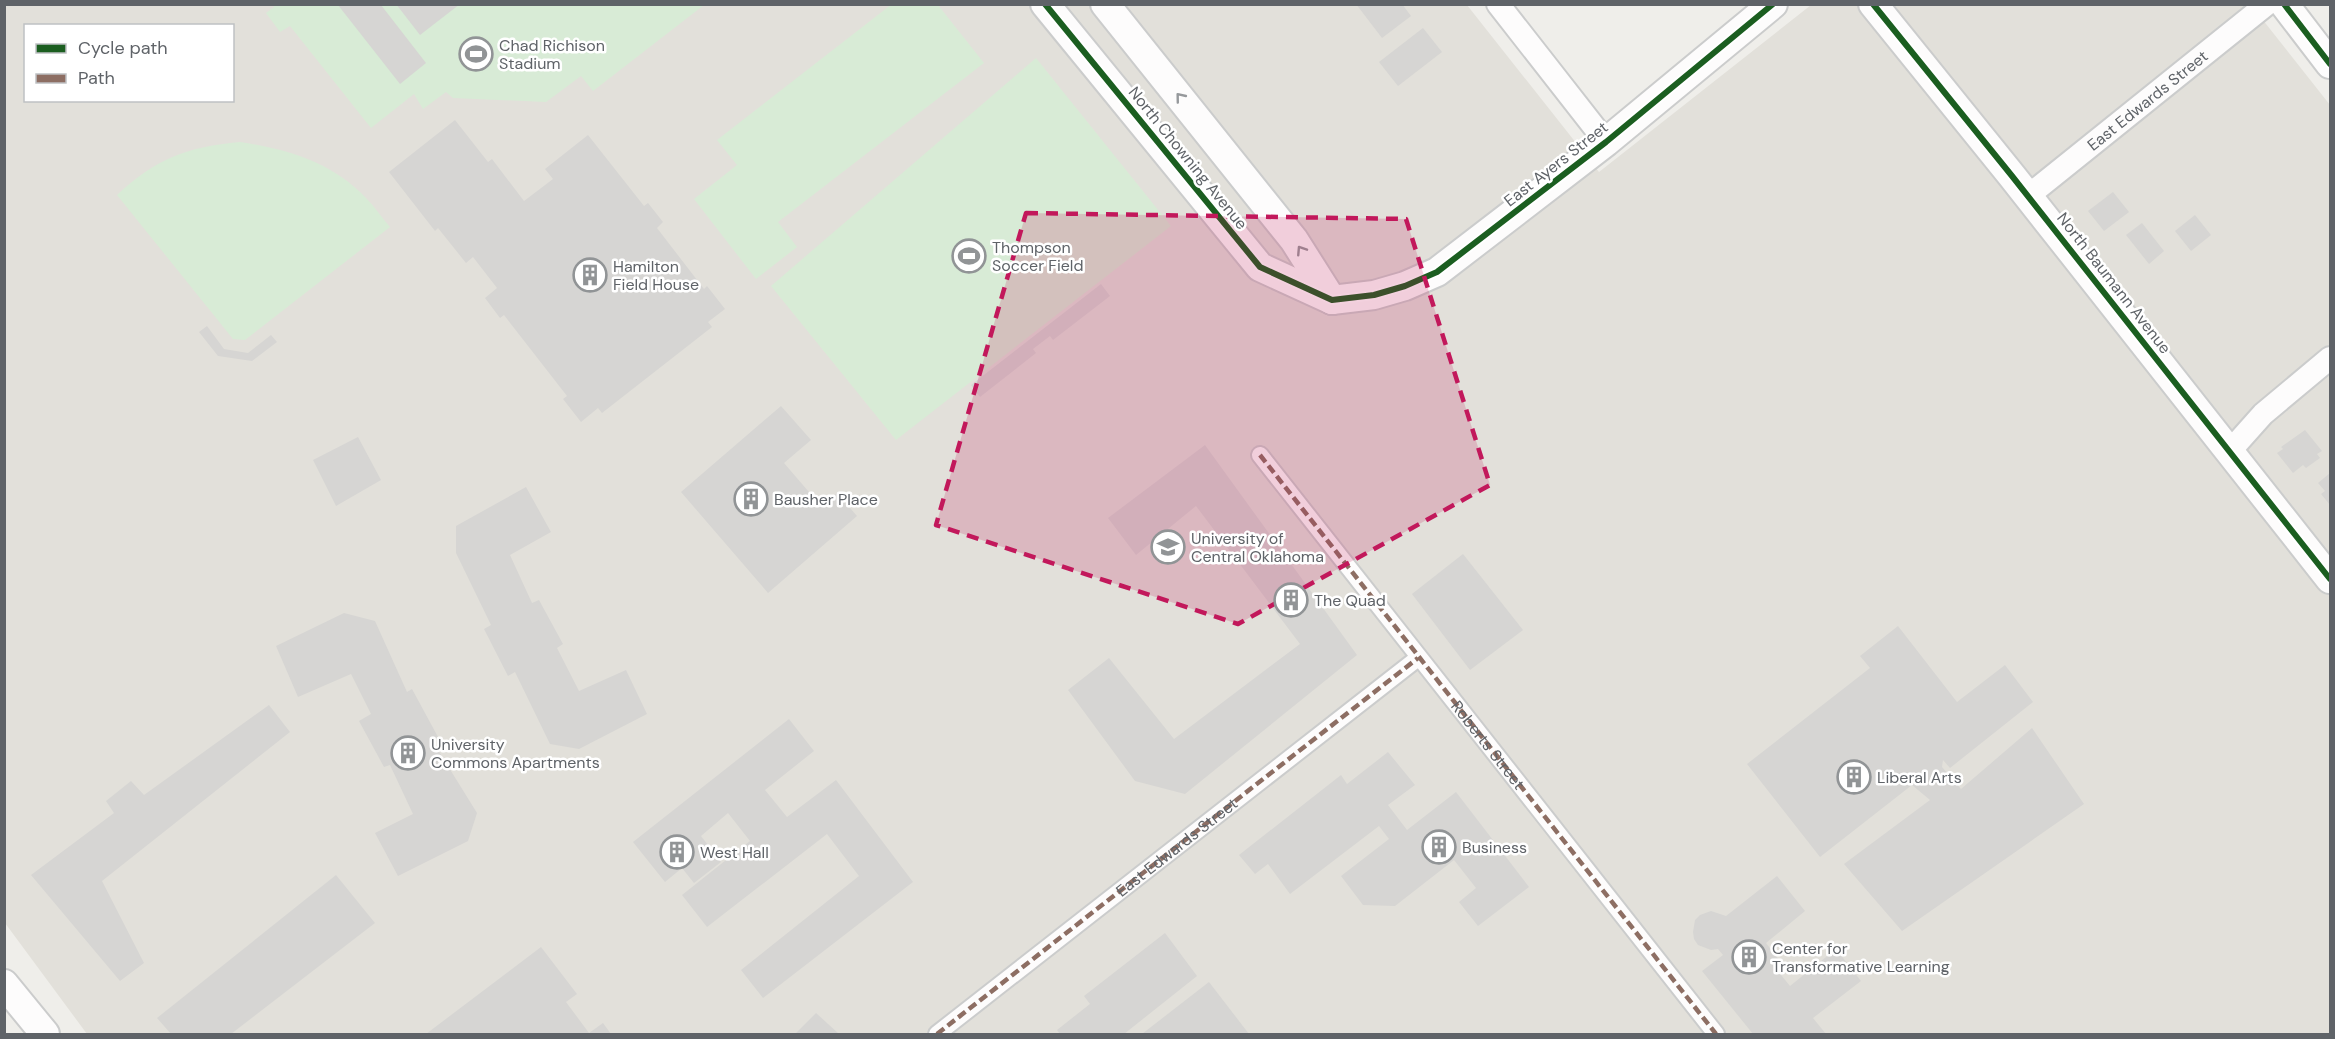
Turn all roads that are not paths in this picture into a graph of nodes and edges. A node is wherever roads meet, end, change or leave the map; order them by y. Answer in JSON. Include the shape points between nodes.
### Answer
{"nodes":[{"id":1,"x":1105,"y":4,"type":"edge"},
{"id":2,"x":1498,"y":4,"type":"edge"},
{"id":3,"x":1773,"y":4,"type":"edge"},
{"id":4,"x":1873,"y":4,"type":"edge"},
{"id":5,"x":2267,"y":4,"type":"edge"},
{"id":6,"x":2284,"y":4,"type":"edge"},
{"id":7,"x":1051,"y":7,"type":"edge"},
{"id":8,"x":2331,"y":64,"type":"edge"},
{"id":9,"x":1606,"y":142,"type":"junction"},
{"id":10,"x":2028,"y":196,"type":"junction"},
{"id":11,"x":1332,"y":300,"type":"junction"},
{"id":12,"x":2331,"y":358,"type":"edge"},
{"id":13,"x":2230,"y":451,"type":"junction"},
{"id":14,"x":1260,"y":455,"type":"dead end"},
{"id":15,"x":2331,"y":579,"type":"edge"},
{"id":16,"x":1418,"y":658,"type":"junction"},
{"id":17,"x":4,"y":984,"type":"edge"},
{"id":18,"x":45,"y":1035,"type":"edge"},
{"id":19,"x":937,"y":1035,"type":"edge"},
{"id":20,"x":1716,"y":1035,"type":"edge"}],
"edges":[{"from":11,"to":1,"type":"street","name":"North Chowning Avenue","one_way":true,"via":[[1294,240]]},
{"from":2,"to":9,"type":"street"},
{"from":3,"to":9,"type":"street","name":"East Ayers Street"},
{"from":4,"to":10,"type":"street","name":"North Baumann Avenue"},
{"from":5,"to":10,"type":"street","name":"East Edwards Street"},
{"from":6,"to":8,"type":"street"},
{"from":7,"to":11,"type":"street","name":"North Chowning Avenue","via":[[1260,267]]},
{"from":9,"to":11,"type":"street","name":"East Ayers Street","via":[[1437,272],[1374,295]]},
{"from":10,"to":13,"type":"street","name":"North Baumann Avenue"},
{"from":12,"to":13,"type":"street","via":[[2263,414]]},
{"from":13,"to":15,"type":"street","name":"North Baumann Avenue"},
{"from":14,"to":16,"type":"street","name":"Roberts Street"},
{"from":16,"to":19,"type":"street","name":"East Edwards Street"},
{"from":16,"to":20,"type":"street","name":"Roberts Street"},
{"from":17,"to":18,"type":"street"}]}
